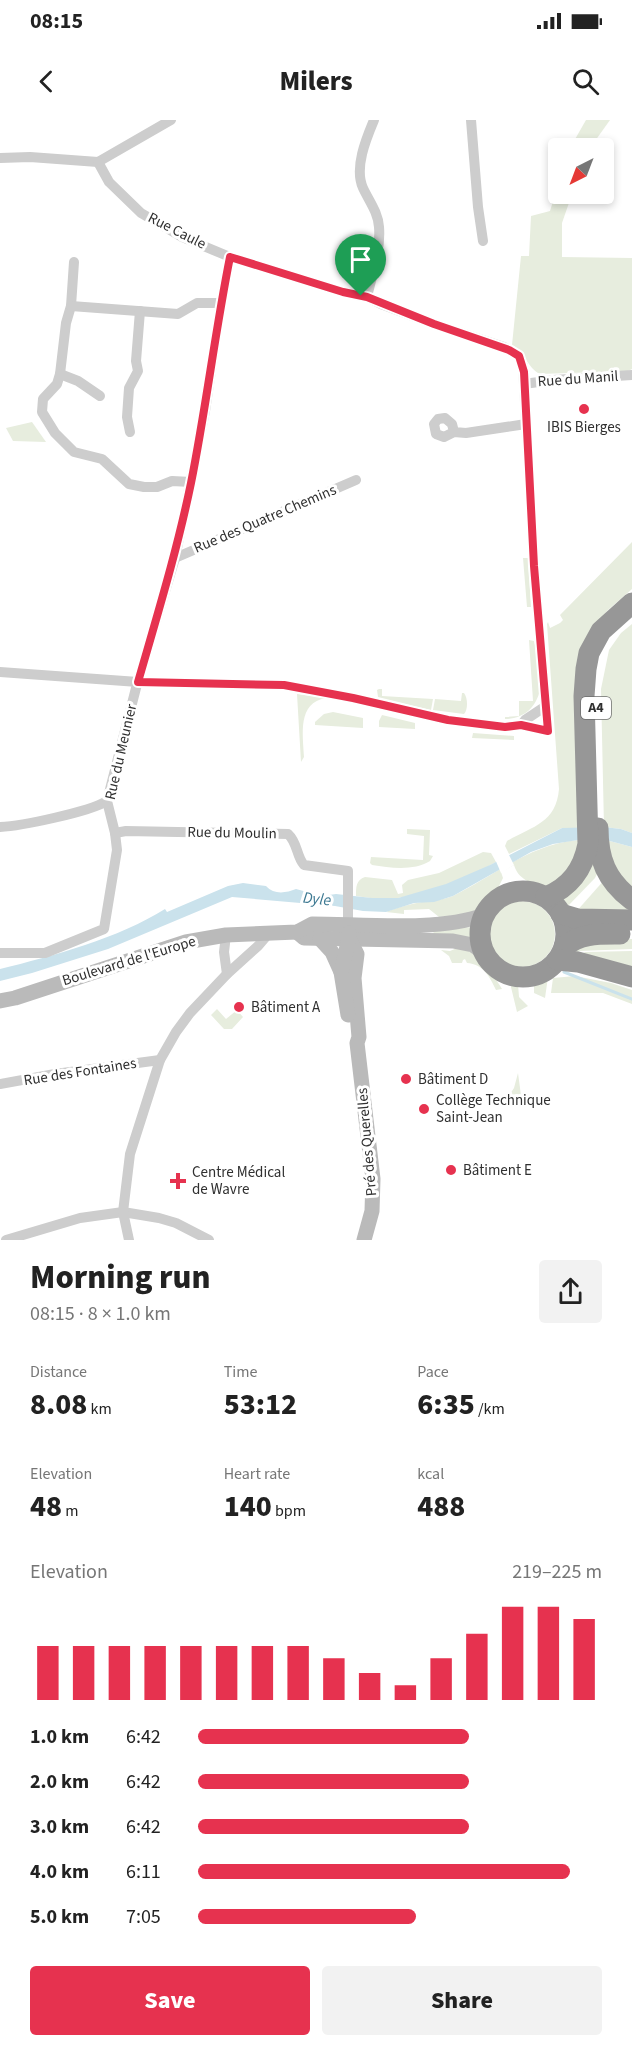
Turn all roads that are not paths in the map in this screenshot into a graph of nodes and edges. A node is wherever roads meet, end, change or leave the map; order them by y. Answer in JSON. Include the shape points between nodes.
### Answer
{"nodes":[{"id":1,"x":171,"y":120,"type":"edge"},
{"id":2,"x":374,"y":120,"type":"edge"},
{"id":3,"x":471,"y":120,"type":"edge"},
{"id":4,"x":0,"y":158,"type":"edge"},
{"id":5,"x":98,"y":162,"type":"junction"},
{"id":6,"x":483,"y":241,"type":"dead end"},
{"id":7,"x":230,"y":257,"type":"junction"},
{"id":8,"x":74,"y":262,"type":"dead end"},
{"id":9,"x":367,"y":297,"type":"junction"},
{"id":10,"x":221,"y":303,"type":"junction"},
{"id":11,"x":70,"y":306,"type":"junction"},
{"id":12,"x":140,"y":311,"type":"junction"},
{"id":13,"x":60,"y":374,"type":"junction"},
{"id":14,"x":632,"y":375,"type":"edge"},
{"id":15,"x":524,"y":384,"type":"junction"},
{"id":16,"x":100,"y":396,"type":"dead end"},
{"id":17,"x":526,"y":424,"type":"junction"},
{"id":18,"x":130,"y":432,"type":"dead end"},
{"id":19,"x":454,"y":432,"type":"dead end"},
{"id":20,"x":356,"y":480,"type":"dead end"},
{"id":21,"x":191,"y":482,"type":"junction"},
{"id":22,"x":175,"y":558,"type":"junction"},
{"id":23,"x":632,"y":603,"type":"edge"},
{"id":24,"x":632,"y":615,"type":"edge"},
{"id":25,"x":0,"y":672,"type":"edge"},
{"id":26,"x":138,"y":682,"type":"junction"},
{"id":27,"x":546,"y":706,"type":"junction"},
{"id":28,"x":521,"y":725,"type":"junction"},
{"id":29,"x":107,"y":801,"type":"junction"},
{"id":30,"x":593,"y":815,"type":"junction"},
{"id":31,"x":0,"y":827,"type":"edge"},
{"id":32,"x":115,"y":832,"type":"junction"},
{"id":33,"x":593,"y":850,"type":"junction"},
{"id":34,"x":546,"y":897,"type":"junction"},
{"id":35,"x":632,"y":900,"type":"edge"},
{"id":36,"x":561,"y":914,"type":"junction"},
{"id":37,"x":484,"y":915,"type":"junction"},
{"id":38,"x":632,"y":920,"type":"edge"},
{"id":39,"x":348,"y":925,"type":"junction"},
{"id":40,"x":270,"y":932,"type":"junction"},
{"id":41,"x":297,"y":932,"type":"junction"},
{"id":42,"x":632,"y":933,"type":"edge"},
{"id":43,"x":226,"y":934,"type":"junction"},
{"id":44,"x":320,"y":939,"type":"junction"},
{"id":45,"x":388,"y":939,"type":"junction"},
{"id":46,"x":483,"y":952,"type":"junction"},
{"id":47,"x":0,"y":953,"type":"edge"},
{"id":48,"x":560,"y":953,"type":"junction"},
{"id":49,"x":357,"y":966,"type":"junction"},
{"id":50,"x":341,"y":972,"type":"junction"},
{"id":51,"x":227,"y":974,"type":"junction"},
{"id":52,"x":632,"y":977,"type":"edge"},
{"id":53,"x":0,"y":1001,"type":"edge"},
{"id":54,"x":357,"y":1042,"type":"junction"},
{"id":55,"x":160,"y":1060,"type":"junction"},
{"id":56,"x":0,"y":1084,"type":"edge"},
{"id":57,"x":123,"y":1212,"type":"junction"},
{"id":58,"x":6,"y":1240,"type":"edge"},
{"id":59,"x":129,"y":1240,"type":"edge"},
{"id":60,"x":209,"y":1240,"type":"edge"},
{"id":61,"x":364,"y":1240,"type":"edge"}],
"edges":[{"from":1,"to":5,"type":"street"},
{"from":2,"to":9,"type":"street","via":[[360,175],[379,230]]},
{"from":3,"to":6,"type":"street"},
{"from":4,"to":5,"type":"street"},
{"from":5,"to":7,"type":"street","name":"Rue Caule","via":[[109,182],[141,213],[182,237]]},
{"from":7,"to":9,"type":"street","name":"Rue Caule"},
{"from":7,"to":10,"type":"street","name":"Rue du Meunier"},
{"from":8,"to":11,"type":"street"},
{"from":9,"to":15,"type":"street","name":"Rue Caule","via":[[516,352],[522,362]]},
{"from":10,"to":12,"type":"street","via":[[197,303],[178,314]]},
{"from":10,"to":21,"type":"street","name":"Rue du Meunier"},
{"from":11,"to":12,"type":"street"},
{"from":11,"to":13,"type":"street"},
{"from":12,"to":18,"type":"street","via":[[135,361],[138,371],[129,388]]},
{"from":13,"to":16,"type":"street"},
{"from":13,"to":21,"type":"street","via":[[43,399],[42,412],[55,434],[74,452],[102,459],[129,484],[157,487],[172,481]]},
{"from":14,"to":15,"type":"street","name":"Rue du Manil"},
{"from":15,"to":17,"type":"street"},
{"from":17,"to":19,"type":"street"},
{"from":17,"to":27,"type":"street"},
{"from":20,"to":22,"type":"street","name":"Rue des Quatre Chemins"},
{"from":21,"to":22,"type":"street","name":"Rue du Meunier"},
{"from":22,"to":26,"type":"street","name":"Rue du Meunier"},
{"from":23,"to":30,"type":"highway","number":"A4","via":[[594,642],[584,683]]},
{"from":24,"to":30,"type":"highway","number":"A4","via":[[615,628],[597,662]]},
{"from":25,"to":26,"type":"street"},
{"from":26,"to":28,"type":"street","via":[[284,685],[448,720],[505,727]]},
{"from":26,"to":29,"type":"street","name":"Rue du Meunier"},
{"from":27,"to":28,"type":"street"},
{"from":27,"to":28,"type":"street","via":[[548,731]]},
{"from":29,"to":31,"type":"street"},
{"from":29,"to":32,"type":"street","name":"Rue du Meunier"},
{"from":30,"to":33,"type":"highway","number":"A4"},
{"from":32,"to":39,"type":"street","name":"Rue du Moulin","via":[[283,833],[292,837],[304,865],[348,871]]},
{"from":32,"to":47,"type":"street","name":"Rue du Meunier","via":[[117,850],[104,929],[45,953]]},
{"from":33,"to":34,"type":"highway","number":"A4","via":[[571,881]]},
{"from":33,"to":35,"type":"highway","number":"A4","via":[[612,880]]},
{"from":34,"to":36,"type":"highway"},
{"from":34,"to":37,"type":"highway","via":[[532,891],[511,892],[494,901]]},
{"from":36,"to":38,"type":"highway","via":[[578,919]]},
{"from":36,"to":48,"type":"highway","via":[[566,936]]},
{"from":37,"to":39,"type":"main road","name":"Boulevard de l'Europe","via":[[424,925]]},
{"from":37,"to":46,"type":"highway","via":[[480,927]]},
{"from":39,"to":41,"type":"main road","name":"Boulevard de l'Europe","via":[[312,924]]},
{"from":39,"to":44,"type":"main road","name":"Boulevard de l'Europe"},
{"from":39,"to":45,"type":"main road","name":"Boulevard de l'Europe"},
{"from":39,"to":49,"type":"main road","name":"Pré des Querelles"},
{"from":39,"to":50,"type":"main road","name":"Pré des Querelles"},
{"from":40,"to":41,"type":"main road","name":"Boulevard de l'Europe"},
{"from":40,"to":43,"type":"main road","name":"Boulevard de l'Europe"},
{"from":40,"to":51,"type":"street"},
{"from":41,"to":44,"type":"main road","name":"Boulevard de l'Europe","via":[[304,938]]},
{"from":42,"to":48,"type":"highway","name":"Boulevard de l'Europe","via":[[580,937]]},
{"from":43,"to":51,"type":"street"},
{"from":43,"to":53,"type":"main road","name":"Boulevard de l'Europe","via":[[186,942]]},
{"from":44,"to":50,"type":"main road","via":[[332,952]]},
{"from":45,"to":46,"type":"main road","name":"Boulevard de l'Europe","via":[[453,940]]},
{"from":45,"to":49,"type":"main road","via":[[376,945]]},
{"from":46,"to":48,"type":"highway","name":"Boulevard de l'Europe","via":[[499,970],[514,976],[541,973]]},
{"from":48,"to":52,"type":"highway"},
{"from":49,"to":54,"type":"main road","name":"Pré des Querelles"},
{"from":50,"to":54,"type":"main road","name":"Pré des Querelles"},
{"from":51,"to":55,"type":"street","via":[[190,1013]]},
{"from":54,"to":61,"type":"main road","name":"Pré des Querelles","via":[[373,1179],[372,1211]]},
{"from":55,"to":56,"type":"street","name":"Rue des Fontaines"},
{"from":55,"to":57,"type":"street","via":[[130,1154]]},
{"from":57,"to":58,"type":"street","via":[[80,1218]]},
{"from":57,"to":59,"type":"street"},
{"from":57,"to":60,"type":"street","via":[[168,1221]]}]}
